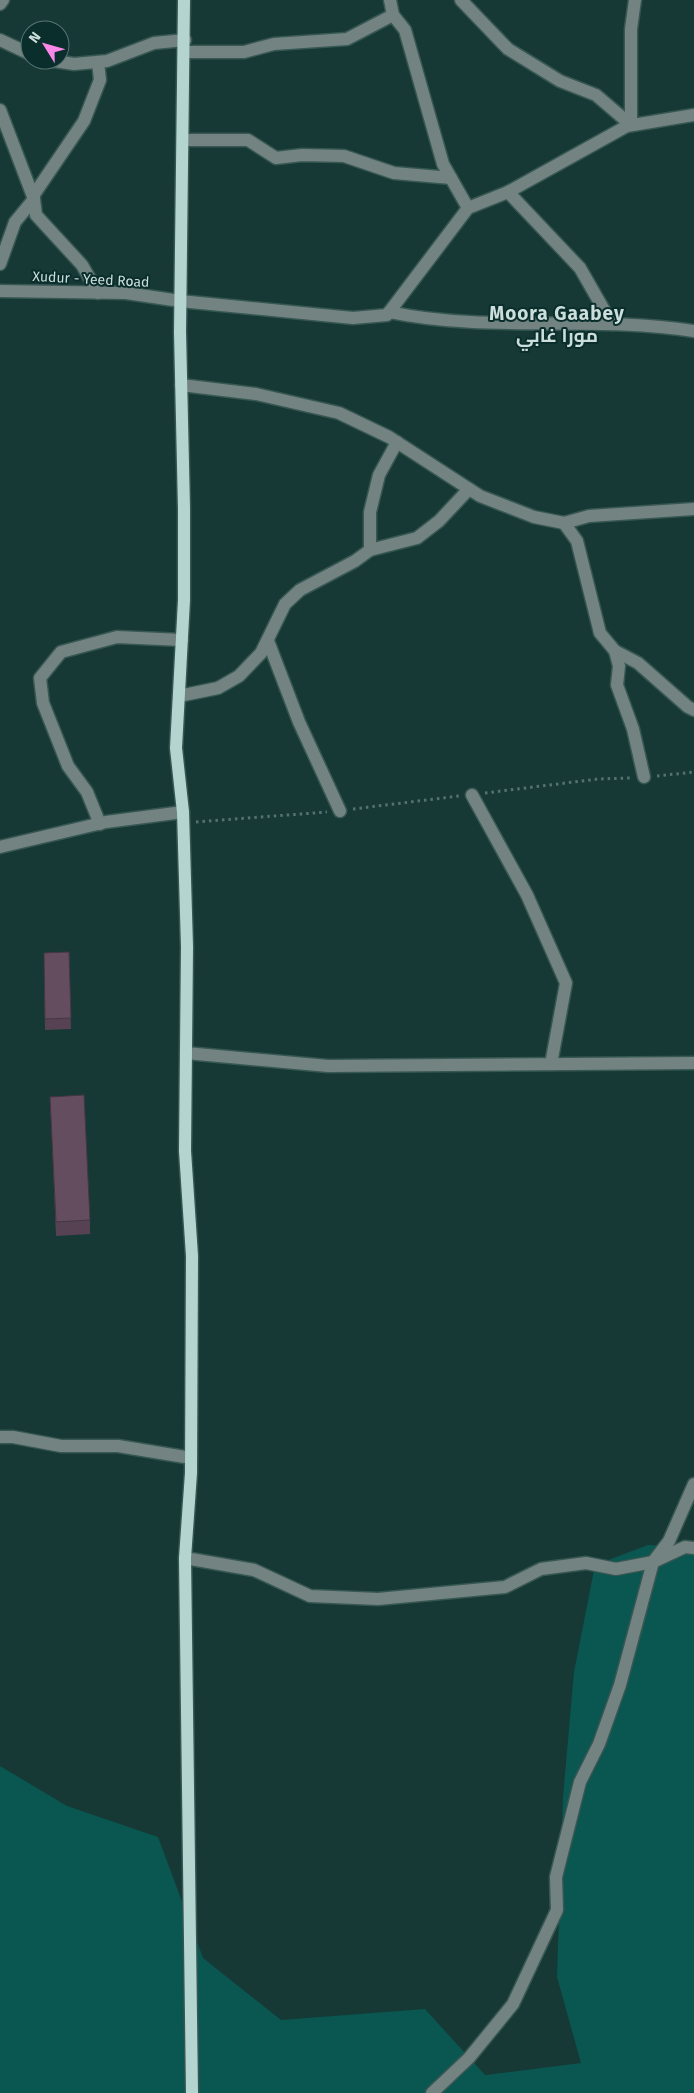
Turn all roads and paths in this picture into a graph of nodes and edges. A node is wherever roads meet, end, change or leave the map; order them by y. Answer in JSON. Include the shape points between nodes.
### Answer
{"nodes":[{"id":1,"x":3,"y":0,"type":"edge"},
{"id":2,"x":184,"y":0,"type":"edge"},
{"id":3,"x":390,"y":0,"type":"edge"},
{"id":4,"x":461,"y":0,"type":"edge"},
{"id":5,"x":635,"y":0,"type":"edge"},
{"id":6,"x":0,"y":4,"type":"edge"},
{"id":7,"x":393,"y":15,"type":"junction"},
{"id":8,"x":0,"y":40,"type":"edge"},
{"id":9,"x":185,"y":46,"type":"junction"},
{"id":10,"x":20,"y":49,"type":"edge"},
{"id":11,"x":98,"y":62,"type":"junction"},
{"id":12,"x":70,"y":63,"type":"edge"},
{"id":13,"x":0,"y":110,"type":"edge"},
{"id":14,"x":691,"y":118,"type":"edge"},
{"id":15,"x":631,"y":125,"type":"junction"},
{"id":16,"x":183,"y":140,"type":"junction"},
{"id":17,"x":452,"y":178,"type":"junction"},
{"id":18,"x":508,"y":192,"type":"junction"},
{"id":19,"x":34,"y":198,"type":"junction"},
{"id":20,"x":468,"y":208,"type":"junction"},
{"id":21,"x":0,"y":264,"type":"edge"},
{"id":22,"x":0,"y":291,"type":"edge"},
{"id":23,"x":98,"y":293,"type":"junction"},
{"id":24,"x":180,"y":301,"type":"junction"},
{"id":25,"x":389,"y":312,"type":"junction"},
{"id":26,"x":612,"y":324,"type":"junction"},
{"id":27,"x":694,"y":331,"type":"edge"},
{"id":28,"x":181,"y":385,"type":"junction"},
{"id":29,"x":397,"y":442,"type":"junction"},
{"id":30,"x":469,"y":489,"type":"junction"},
{"id":31,"x":694,"y":510,"type":"edge"},
{"id":32,"x":564,"y":523,"type":"junction"},
{"id":33,"x":370,"y":550,"type":"junction"},
{"id":34,"x":182,"y":640,"type":"junction"},
{"id":35,"x":268,"y":640,"type":"junction"},
{"id":36,"x":615,"y":651,"type":"junction"},
{"id":37,"x":179,"y":696,"type":"junction"},
{"id":38,"x":694,"y":710,"type":"edge"},
{"id":39,"x":694,"y":772,"type":"edge"},
{"id":40,"x":644,"y":777,"type":"junction"},
{"id":41,"x":472,"y":795,"type":"junction"},
{"id":42,"x":340,"y":811,"type":"junction"},
{"id":43,"x":183,"y":817,"type":"junction"},
{"id":44,"x":100,"y":824,"type":"junction"},
{"id":45,"x":0,"y":847,"type":"edge"},
{"id":46,"x":186,"y":1053,"type":"junction"},
{"id":47,"x":694,"y":1063,"type":"edge"},
{"id":48,"x":551,"y":1064,"type":"junction"},
{"id":49,"x":0,"y":1437,"type":"edge"},
{"id":50,"x":191,"y":1458,"type":"junction"},
{"id":51,"x":694,"y":1484,"type":"edge"},
{"id":52,"x":694,"y":1548,"type":"edge"},
{"id":53,"x":185,"y":1558,"type":"junction"},
{"id":54,"x":653,"y":1562,"type":"junction"},
{"id":55,"x":192,"y":2093,"type":"edge"},
{"id":56,"x":432,"y":2093,"type":"edge"}],
"edges":[{"from":1,"to":6,"type":"street"},
{"from":2,"to":9,"type":"main road"},
{"from":3,"to":7,"type":"street"},
{"from":4,"to":15,"type":"street","via":[[508,49],[560,81],[596,95]]},
{"from":5,"to":15,"type":"street"},
{"from":7,"to":9,"type":"street","via":[[347,39],[274,44],[244,52]]},
{"from":7,"to":17,"type":"street","via":[[405,30],[443,164]]},
{"from":8,"to":10,"type":"street"},
{"from":9,"to":11,"type":"street","via":[[154,43]]},
{"from":9,"to":16,"type":"main road"},
{"from":11,"to":12,"type":"street"},
{"from":11,"to":19,"type":"street","via":[[100,80],[84,120]]},
{"from":13,"to":19,"type":"street"},
{"from":14,"to":15,"type":"street"},
{"from":15,"to":18,"type":"street"},
{"from":16,"to":17,"type":"street","via":[[248,140],[276,158],[344,156],[394,173]]},
{"from":16,"to":24,"type":"main road"},
{"from":17,"to":20,"type":"street"},
{"from":18,"to":20,"type":"street"},
{"from":18,"to":26,"type":"street","via":[[580,268]]},
{"from":19,"to":21,"type":"street","via":[[14,222]]},
{"from":19,"to":23,"type":"street","via":[[36,215],[82,266]]},
{"from":20,"to":25,"type":"street"},
{"from":22,"to":23,"type":"street","name":"Xudur - Yeed Road"},
{"from":23,"to":24,"type":"street","name":"Xudur - Yeed Road","via":[[126,293]]},
{"from":24,"to":25,"type":"street","name":"Xudur - Yeed Road","via":[[352,318]]},
{"from":24,"to":28,"type":"main road"},
{"from":25,"to":26,"type":"street","name":"Xudur - Yeed Road","via":[[465,322]]},
{"from":26,"to":27,"type":"street","name":"Xudur - Yeed Road"},
{"from":28,"to":29,"type":"street","via":[[256,394],[339,413]]},
{"from":28,"to":34,"type":"main road","via":[[184,509]]},
{"from":29,"to":30,"type":"street"},
{"from":29,"to":33,"type":"street","via":[[379,475],[370,512]]},
{"from":30,"to":32,"type":"street","via":[[534,517]]},
{"from":30,"to":33,"type":"street","via":[[439,521],[417,538]]},
{"from":31,"to":32,"type":"street","via":[[590,516]]},
{"from":32,"to":36,"type":"street","via":[[576,540],[600,633]]},
{"from":33,"to":35,"type":"street","via":[[355,562],[300,590],[285,604]]},
{"from":34,"to":37,"type":"main road"},
{"from":34,"to":44,"type":"street","via":[[118,637],[61,652],[40,678],[43,703],[68,766],[87,792]]},
{"from":35,"to":37,"type":"street","via":[[262,653],[239,676],[218,688]]},
{"from":35,"to":42,"type":"street","via":[[299,722]]},
{"from":36,"to":38,"type":"street","via":[[638,663]]},
{"from":36,"to":40,"type":"street","via":[[619,666],[617,685],[633,729]]},
{"from":37,"to":43,"type":"main road","via":[[176,748]]},
{"from":39,"to":40,"type":"path"},
{"from":40,"to":41,"type":"path","via":[[598,779]]},
{"from":41,"to":42,"type":"path"},
{"from":41,"to":48,"type":"street","via":[[527,895],[566,983]]},
{"from":42,"to":43,"type":"path"},
{"from":43,"to":44,"type":"street"},
{"from":43,"to":46,"type":"main road","via":[[188,947]]},
{"from":44,"to":45,"type":"street"},
{"from":46,"to":48,"type":"street","via":[[328,1066]]},
{"from":46,"to":50,"type":"main road","via":[[185,1152],[192,1256]]},
{"from":47,"to":48,"type":"street"},
{"from":49,"to":50,"type":"street","via":[[61,1446],[118,1446]]},
{"from":50,"to":53,"type":"main road"},
{"from":51,"to":54,"type":"street","via":[[669,1541]]},
{"from":52,"to":54,"type":"street","via":[[685,1547]]},
{"from":53,"to":54,"type":"street","via":[[254,1570],[310,1596],[378,1599],[505,1587],[541,1569],[586,1563],[616,1569]]},
{"from":53,"to":55,"type":"main road"},
{"from":54,"to":56,"type":"street","via":[[620,1685],[599,1744],[580,1782],[556,1876],[557,1910],[513,2004],[469,2058]]}]}
